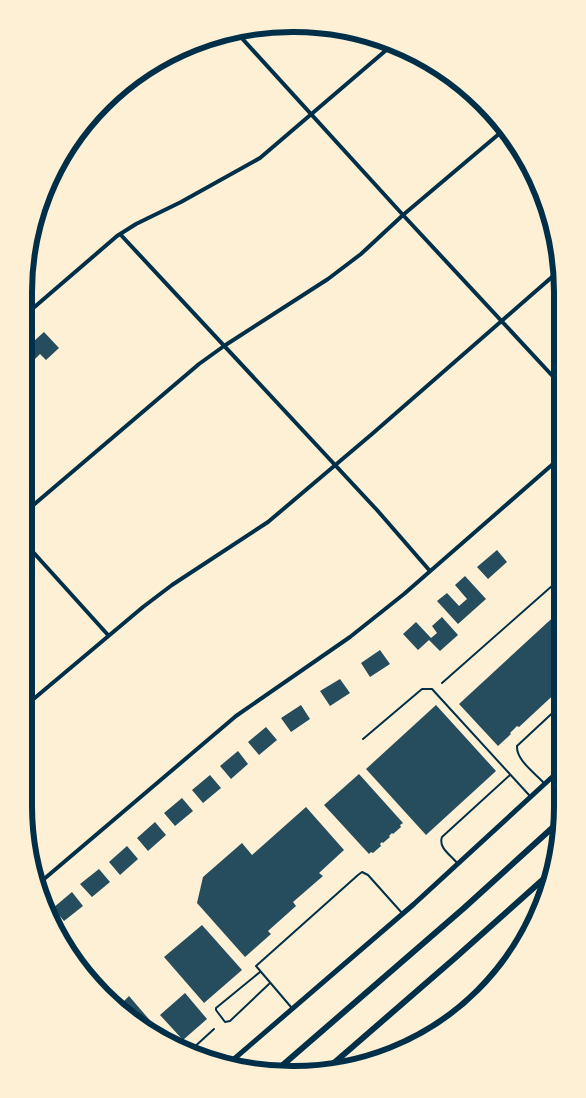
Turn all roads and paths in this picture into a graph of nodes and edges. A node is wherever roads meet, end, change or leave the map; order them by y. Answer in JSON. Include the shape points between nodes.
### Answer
{"nodes":[{"id":1,"x":242,"y":38,"type":"edge"},
{"id":2,"x":387,"y":50,"type":"edge"},
{"id":3,"x":311,"y":114,"type":"junction"},
{"id":4,"x":500,"y":133,"type":"edge"},
{"id":5,"x":403,"y":215,"type":"junction"},
{"id":6,"x":120,"y":234,"type":"junction"},
{"id":7,"x":553,"y":276,"type":"edge"},
{"id":8,"x":32,"y":309,"type":"edge"},
{"id":9,"x":501,"y":321,"type":"junction"},
{"id":10,"x":224,"y":346,"type":"junction"},
{"id":11,"x":554,"y":378,"type":"edge"},
{"id":12,"x":554,"y":462,"type":"edge"},
{"id":13,"x":336,"y":465,"type":"junction"},
{"id":14,"x":32,"y":506,"type":"edge"},
{"id":15,"x":32,"y":551,"type":"edge"},
{"id":16,"x":430,"y":571,"type":"junction"},
{"id":17,"x":554,"y":584,"type":"edge"},
{"id":18,"x":108,"y":635,"type":"junction"},
{"id":19,"x":442,"y":683,"type":"dead end"},
{"id":20,"x":32,"y":700,"type":"edge"},
{"id":21,"x":554,"y":712,"type":"edge"},
{"id":22,"x":363,"y":739,"type":"dead end"},
{"id":23,"x":510,"y":775,"type":"junction"},
{"id":24,"x":554,"y":776,"type":"edge"},
{"id":25,"x":545,"y":784,"type":"junction"},
{"id":26,"x":531,"y":797,"type":"junction"},
{"id":27,"x":552,"y":828,"type":"edge"},
{"id":28,"x":458,"y":864,"type":"junction"},
{"id":29,"x":543,"y":878,"type":"edge"},
{"id":30,"x":43,"y":880,"type":"edge"},
{"id":31,"x":403,"y":914,"type":"junction"},
{"id":32,"x":260,"y":972,"type":"junction"},
{"id":33,"x":270,"y":983,"type":"junction"},
{"id":34,"x":293,"y":1009,"type":"junction"},
{"id":35,"x":214,"y":1030,"type":"dead end"},
{"id":36,"x":195,"y":1047,"type":"edge"},
{"id":37,"x":235,"y":1059,"type":"edge"},
{"id":38,"x":336,"y":1061,"type":"edge"},
{"id":39,"x":282,"y":1065,"type":"edge"}],
"edges":[{"from":1,"to":3,"type":"street"},
{"from":2,"to":3,"type":"street"},
{"from":3,"to":5,"type":"street"},
{"from":3,"to":6,"type":"street","via":[[260,158]]},
{"from":4,"to":5,"type":"street"},
{"from":5,"to":9,"type":"street"},
{"from":5,"to":10,"type":"street","via":[[328,279]]},
{"from":6,"to":8,"type":"street"},
{"from":6,"to":10,"type":"street"},
{"from":7,"to":9,"type":"street"},
{"from":9,"to":11,"type":"street"},
{"from":9,"to":13,"type":"street"},
{"from":10,"to":13,"type":"street"},
{"from":10,"to":14,"type":"street"},
{"from":12,"to":16,"type":"street"},
{"from":13,"to":16,"type":"street"},
{"from":13,"to":18,"type":"street","via":[[268,522],[172,585]]},
{"from":15,"to":18,"type":"street"},
{"from":16,"to":30,"type":"street","via":[[350,637],[236,716]]},
{"from":17,"to":19,"type":"lane"},
{"from":18,"to":20,"type":"street"},
{"from":21,"to":25,"type":"lane","via":[[517,746],[521,759]]},
{"from":22,"to":23,"type":"lane","via":[[422,688],[432,689]]},
{"from":23,"to":26,"type":"lane"},
{"from":23,"to":28,"type":"lane","via":[[442,837],[442,846]]},
{"from":24,"to":25,"type":"street"},
{"from":25,"to":26,"type":"street"},
{"from":26,"to":28,"type":"street"},
{"from":27,"to":39,"type":"main road"},
{"from":28,"to":31,"type":"street"},
{"from":29,"to":38,"type":"main road"},
{"from":31,"to":32,"type":"lane","via":[[362,872],[260,962],[256,966]]},
{"from":31,"to":34,"type":"street"},
{"from":32,"to":33,"type":"lane"},
{"from":32,"to":33,"type":"lane","via":[[216,1008],[226,1022]]},
{"from":33,"to":34,"type":"lane"},
{"from":34,"to":37,"type":"street"},
{"from":35,"to":36,"type":"lane"}]}
